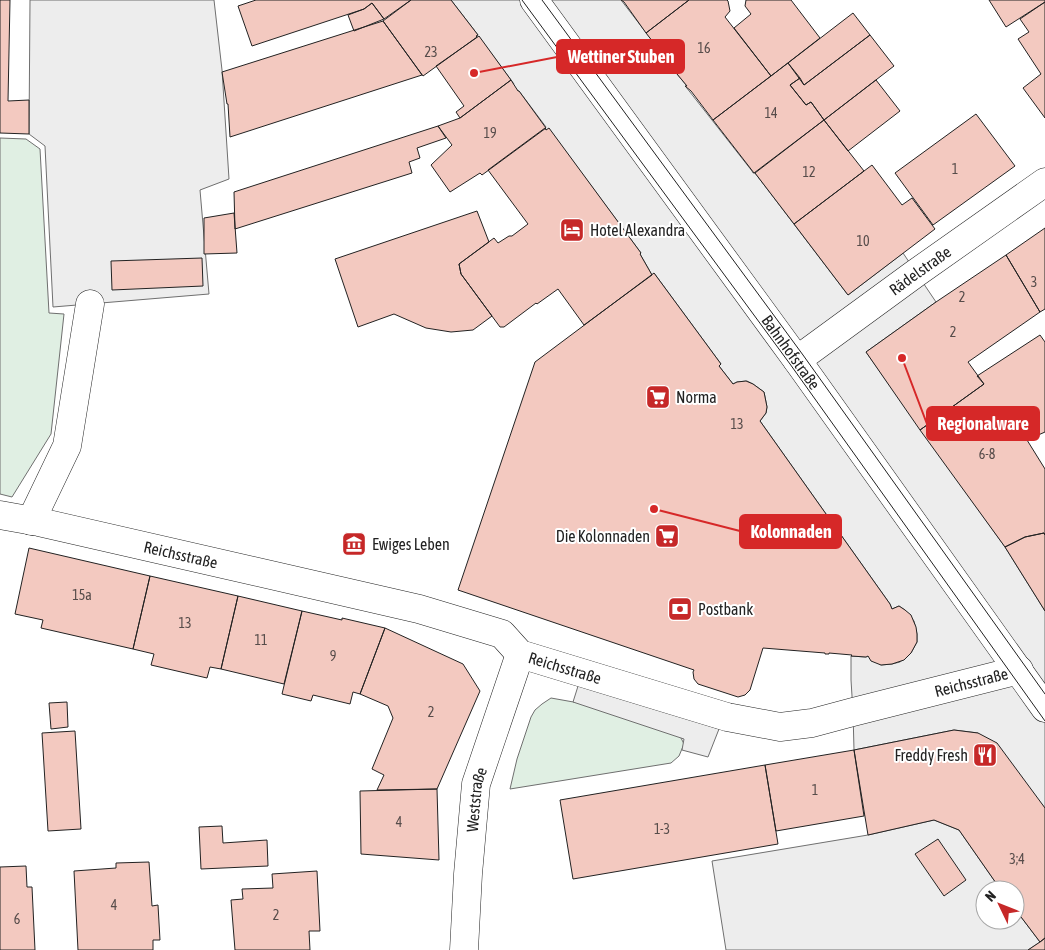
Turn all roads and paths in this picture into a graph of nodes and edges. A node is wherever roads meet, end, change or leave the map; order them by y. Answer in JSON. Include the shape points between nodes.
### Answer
{"nodes":[{"id":1,"x":534,"y":0,"type":"edge"},
{"id":2,"x":1045,"y":182,"type":"edge"},
{"id":3,"x":90,"y":304,"type":"dead end"},
{"id":4,"x":797,"y":360,"type":"junction"},
{"id":5,"x":0,"y":515,"type":"edge"},
{"id":6,"x":31,"y":521,"type":"junction"},
{"id":7,"x":520,"y":654,"type":"junction"},
{"id":8,"x":1019,"y":670,"type":"junction"},
{"id":9,"x":1045,"y":708,"type":"edge"},
{"id":10,"x":464,"y":950,"type":"edge"}],
"edges":[{"from":1,"to":4,"type":"street","name":"Bahnhofstraße"},
{"from":2,"to":4,"type":"street","name":"Rädelstraße"},
{"from":3,"to":6,"type":"street","via":[[67,446]]},
{"from":4,"to":8,"type":"street","name":"Bahnhofstraße"},
{"from":5,"to":6,"type":"street","name":"Reichsstraße"},
{"from":6,"to":7,"type":"street","name":"Reichsstraße","via":[[420,609],[502,634]]},
{"from":7,"to":8,"type":"street","name":"Reichsstraße","via":[[718,714],[780,727],[812,723]]},
{"from":7,"to":10,"type":"street","name":"Weststraße","via":[[476,784]]},
{"from":8,"to":9,"type":"street","name":"Bahnhofstraße"}]}
